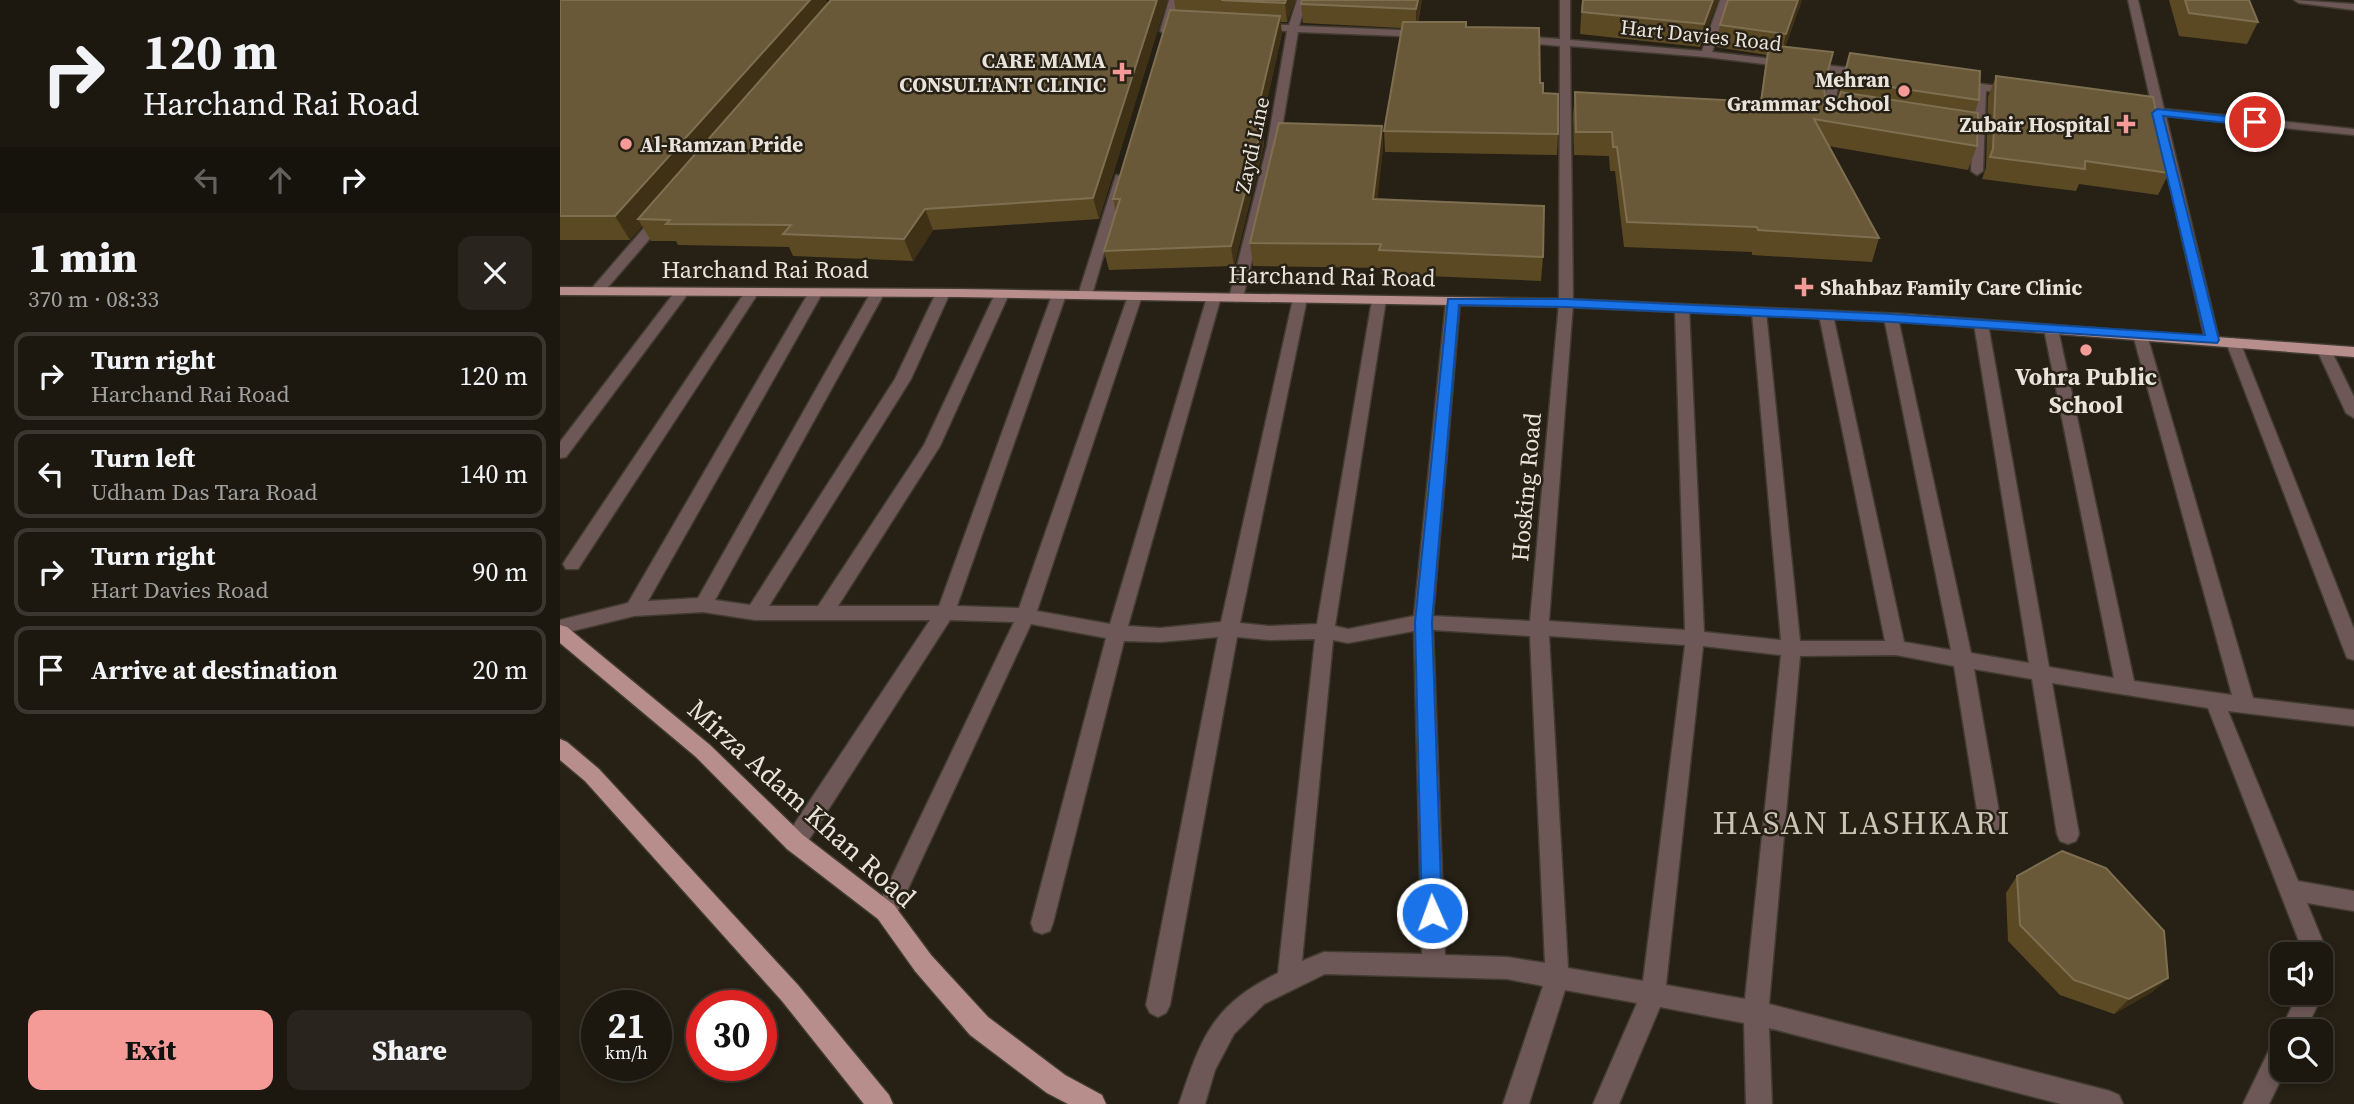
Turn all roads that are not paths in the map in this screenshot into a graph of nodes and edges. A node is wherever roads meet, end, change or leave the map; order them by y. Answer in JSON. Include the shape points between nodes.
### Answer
{"nodes":[{"id":1,"x":1174,"y":0,"type":"edge"},
{"id":2,"x":1302,"y":0,"type":"edge"},
{"id":3,"x":1565,"y":0,"type":"edge"},
{"id":4,"x":1725,"y":0,"type":"edge"},
{"id":5,"x":2133,"y":0,"type":"edge"},
{"id":6,"x":2299,"y":0,"type":"edge"},
{"id":7,"x":2354,"y":6,"type":"edge"},
{"id":8,"x":1243,"y":26,"type":"edge"},
{"id":9,"x":1293,"y":29,"type":"junction"},
{"id":10,"x":1432,"y":35,"type":"edge"},
{"id":11,"x":1498,"y":38,"type":"edge"},
{"id":12,"x":1564,"y":41,"type":"junction"},
{"id":13,"x":1161,"y":44,"type":"edge"},
{"id":14,"x":1706,"y":54,"type":"junction"},
{"id":15,"x":1837,"y":69,"type":"junction"},
{"id":16,"x":1876,"y":74,"type":"edge"},
{"id":17,"x":1942,"y":82,"type":"edge"},
{"id":18,"x":1982,"y":86,"type":"junction"},
{"id":19,"x":2022,"y":92,"type":"edge"},
{"id":20,"x":2116,"y":106,"type":"edge"},
{"id":21,"x":1827,"y":108,"type":"junction"},
{"id":22,"x":1841,"y":110,"type":"edge"},
{"id":23,"x":2157,"y":113,"type":"junction"},
{"id":24,"x":1824,"y":127,"type":"edge"},
{"id":25,"x":1965,"y":129,"type":"edge"},
{"id":26,"x":1978,"y":131,"type":"junction"},
{"id":27,"x":2354,"y":132,"type":"edge"},
{"id":28,"x":1125,"y":162,"type":"edge"},
{"id":29,"x":1977,"y":171,"type":"edge"},
{"id":30,"x":669,"y":208,"type":"edge"},
{"id":31,"x":597,"y":291,"type":"junction"},
{"id":32,"x":560,"y":292,"type":"edge"},
{"id":33,"x":682,"y":292,"type":"junction"},
{"id":34,"x":752,"y":292,"type":"junction"},
{"id":35,"x":816,"y":292,"type":"junction"},
{"id":36,"x":878,"y":292,"type":"junction"},
{"id":37,"x":943,"y":293,"type":"junction"},
{"id":38,"x":1002,"y":293,"type":"junction"},
{"id":39,"x":1059,"y":295,"type":"junction"},
{"id":40,"x":1085,"y":295,"type":"junction"},
{"id":41,"x":1135,"y":296,"type":"junction"},
{"id":42,"x":1214,"y":297,"type":"junction"},
{"id":43,"x":1236,"y":298,"type":"junction"},
{"id":44,"x":1300,"y":299,"type":"junction"},
{"id":45,"x":1379,"y":300,"type":"junction"},
{"id":46,"x":1453,"y":301,"type":"junction"},
{"id":47,"x":1566,"y":303,"type":"junction"},
{"id":48,"x":1682,"y":309,"type":"junction"},
{"id":49,"x":1759,"y":312,"type":"junction"},
{"id":50,"x":1826,"y":315,"type":"junction"},
{"id":51,"x":1891,"y":318,"type":"junction"},
{"id":52,"x":1981,"y":324,"type":"junction"},
{"id":53,"x":2051,"y":329,"type":"junction"},
{"id":54,"x":2140,"y":335,"type":"junction"},
{"id":55,"x":2213,"y":340,"type":"junction"},
{"id":56,"x":2233,"y":342,"type":"junction"},
{"id":57,"x":2324,"y":350,"type":"junction"},
{"id":58,"x":2354,"y":352,"type":"edge"},
{"id":59,"x":2354,"y":413,"type":"edge"},
{"id":60,"x":560,"y":453,"type":"edge"},
{"id":61,"x":572,"y":564,"type":"dead end"},
{"id":62,"x":703,"y":605,"type":"junction"},
{"id":63,"x":634,"y":609,"type":"junction"},
{"id":64,"x":946,"y":611,"type":"junction"},
{"id":65,"x":824,"y":612,"type":"junction"},
{"id":66,"x":755,"y":613,"type":"junction"},
{"id":67,"x":1026,"y":616,"type":"junction"},
{"id":68,"x":1423,"y":622,"type":"junction"},
{"id":69,"x":1539,"y":628,"type":"junction"},
{"id":70,"x":1229,"y":629,"type":"junction"},
{"id":71,"x":560,"y":630,"type":"edge"},
{"id":72,"x":1325,"y":631,"type":"junction"},
{"id":73,"x":1117,"y":633,"type":"junction"},
{"id":74,"x":1695,"y":638,"type":"junction"},
{"id":75,"x":1896,"y":648,"type":"junction"},
{"id":76,"x":1791,"y":649,"type":"junction"},
{"id":77,"x":2354,"y":653,"type":"edge"},
{"id":78,"x":1963,"y":660,"type":"junction"},
{"id":79,"x":2039,"y":673,"type":"junction"},
{"id":80,"x":2126,"y":688,"type":"junction"},
{"id":81,"x":2215,"y":702,"type":"junction"},
{"id":82,"x":2245,"y":705,"type":"junction"},
{"id":83,"x":2354,"y":718,"type":"edge"},
{"id":84,"x":560,"y":748,"type":"edge"},
{"id":85,"x":1990,"y":823,"type":"dead end"},
{"id":86,"x":2068,"y":834,"type":"dead end"},
{"id":87,"x":795,"y":842,"type":"junction"},
{"id":88,"x":2290,"y":890,"type":"junction"},
{"id":89,"x":2354,"y":901,"type":"edge"},
{"id":90,"x":886,"y":912,"type":"junction"},
{"id":91,"x":1042,"y":923,"type":"dead end"},
{"id":92,"x":2311,"y":942,"type":"edge"},
{"id":93,"x":1434,"y":966,"type":"junction"},
{"id":94,"x":1557,"y":978,"type":"junction"},
{"id":95,"x":1289,"y":979,"type":"junction"},
{"id":96,"x":1653,"y":995,"type":"junction"},
{"id":97,"x":1158,"y":1005,"type":"dead end"},
{"id":98,"x":1756,"y":1013,"type":"junction"},
{"id":99,"x":2270,"y":1075,"type":"edge"},
{"id":100,"x":2073,"y":1099,"type":"edge"},
{"id":101,"x":880,"y":1104,"type":"edge"},
{"id":102,"x":1093,"y":1104,"type":"edge"},
{"id":103,"x":1192,"y":1104,"type":"edge"},
{"id":104,"x":1517,"y":1104,"type":"edge"},
{"id":105,"x":1606,"y":1104,"type":"edge"},
{"id":106,"x":1759,"y":1104,"type":"edge"},
{"id":107,"x":2110,"y":1104,"type":"edge"},
{"id":108,"x":2256,"y":1104,"type":"edge"}],
"edges":[{"from":1,"to":13,"type":"street","via":[[1173,23]]},
{"from":2,"to":9,"type":"street","name":"Zaydi Line"},
{"from":3,"to":12,"type":"street","name":"Hosking Road"},
{"from":4,"to":14,"type":"street"},
{"from":5,"to":23,"type":"street"},
{"from":6,"to":7,"type":"street"},
{"from":8,"to":9,"type":"street"},
{"from":9,"to":10,"type":"street"},
{"from":9,"to":43,"type":"street","name":"Zaydi Line","via":[[1273,146]]},
{"from":11,"to":12,"type":"street","name":"Hart Davies Road"},
{"from":12,"to":14,"type":"street","name":"Hart Davies Road"},
{"from":12,"to":47,"type":"street","name":"Hosking Road"},
{"from":14,"to":15,"type":"street","name":"Hart Davies Road"},
{"from":15,"to":16,"type":"street","name":"Hart Davies Road"},
{"from":15,"to":21,"type":"street"},
{"from":17,"to":18,"type":"street"},
{"from":18,"to":19,"type":"street"},
{"from":18,"to":26,"type":"street"},
{"from":20,"to":23,"type":"street"},
{"from":21,"to":22,"type":"street"},
{"from":21,"to":24,"type":"street"},
{"from":23,"to":27,"type":"street"},
{"from":23,"to":55,"type":"street"},
{"from":25,"to":26,"type":"street"},
{"from":26,"to":29,"type":"street"},
{"from":28,"to":40,"type":"street"},
{"from":30,"to":31,"type":"street"},
{"from":31,"to":32,"type":"main road","name":"Harchand Rai Road"},
{"from":31,"to":33,"type":"main road","name":"Harchand Rai Road"},
{"from":33,"to":34,"type":"main road","name":"Harchand Rai Road"},
{"from":33,"to":60,"type":"street"},
{"from":34,"to":35,"type":"main road","name":"Harchand Rai Road"},
{"from":34,"to":61,"type":"street"},
{"from":35,"to":36,"type":"main road","name":"Harchand Rai Road"},
{"from":35,"to":63,"type":"street"},
{"from":36,"to":37,"type":"main road","name":"Harchand Rai Road"},
{"from":36,"to":62,"type":"street"},
{"from":37,"to":38,"type":"main road","name":"Harchand Rai Road"},
{"from":37,"to":66,"type":"street","via":[[903,379]]},
{"from":38,"to":39,"type":"main road","name":"Harchand Rai Road"},
{"from":38,"to":65,"type":"street","via":[[932,446]]},
{"from":39,"to":40,"type":"main road","name":"Harchand Rai Road"},
{"from":39,"to":64,"type":"street"},
{"from":40,"to":41,"type":"main road","name":"Harchand Rai Road"},
{"from":41,"to":42,"type":"main road","name":"Harchand Rai Road"},
{"from":41,"to":67,"type":"street"},
{"from":42,"to":43,"type":"main road","name":"Harchand Rai Road"},
{"from":42,"to":73,"type":"street"},
{"from":43,"to":44,"type":"main road","name":"Harchand Rai Road"},
{"from":44,"to":45,"type":"main road","name":"Harchand Rai Road"},
{"from":44,"to":70,"type":"street"},
{"from":45,"to":46,"type":"main road","name":"Harchand Rai Road"},
{"from":45,"to":72,"type":"street"},
{"from":46,"to":47,"type":"main road","name":"Harchand Rai Road"},
{"from":46,"to":68,"type":"street"},
{"from":47,"to":48,"type":"main road","name":"Harchand Rai Road"},
{"from":47,"to":69,"type":"street","name":"Hosking Road"},
{"from":48,"to":49,"type":"main road","name":"Harchand Rai Road"},
{"from":48,"to":74,"type":"street"},
{"from":49,"to":50,"type":"main road","name":"Harchand Rai Road"},
{"from":49,"to":76,"type":"street"},
{"from":50,"to":51,"type":"main road","name":"Harchand Rai Road"},
{"from":50,"to":75,"type":"street"},
{"from":51,"to":52,"type":"main road","name":"Harchand Rai Road"},
{"from":51,"to":78,"type":"street"},
{"from":52,"to":53,"type":"main road","name":"Harchand Rai Road"},
{"from":52,"to":79,"type":"street"},
{"from":53,"to":54,"type":"main road","name":"Harchand Rai Road"},
{"from":53,"to":80,"type":"street"},
{"from":54,"to":55,"type":"main road","name":"Harchand Rai Road"},
{"from":54,"to":82,"type":"street"},
{"from":55,"to":56,"type":"main road","name":"Harchand Rai Road"},
{"from":56,"to":57,"type":"main road","name":"Harchand Rai Road"},
{"from":56,"to":77,"type":"street"},
{"from":57,"to":58,"type":"main road","name":"Harchand Rai Road"},
{"from":57,"to":59,"type":"street"},
{"from":62,"to":63,"type":"street"},
{"from":62,"to":66,"type":"street"},
{"from":63,"to":71,"type":"street"},
{"from":64,"to":65,"type":"street"},
{"from":64,"to":67,"type":"street"},
{"from":64,"to":87,"type":"street"},
{"from":65,"to":66,"type":"street"},
{"from":67,"to":73,"type":"street"},
{"from":67,"to":90,"type":"street"},
{"from":68,"to":69,"type":"street"},
{"from":68,"to":72,"type":"street","via":[[1348,636]]},
{"from":68,"to":93,"type":"street"},
{"from":69,"to":74,"type":"street"},
{"from":69,"to":94,"type":"street","name":"Hosking Road"},
{"from":70,"to":72,"type":"street"},
{"from":70,"to":73,"type":"street","via":[[1160,635]]},
{"from":70,"to":97,"type":"street"},
{"from":71,"to":87,"type":"main road","name":"Mirza Adam Khan Road","via":[[703,751]]},
{"from":72,"to":95,"type":"street"},
{"from":73,"to":91,"type":"street"},
{"from":74,"to":76,"type":"street"},
{"from":74,"to":96,"type":"street"},
{"from":75,"to":76,"type":"street"},
{"from":75,"to":78,"type":"street"},
{"from":76,"to":98,"type":"street"},
{"from":78,"to":79,"type":"street"},
{"from":78,"to":85,"type":"street"},
{"from":79,"to":80,"type":"street"},
{"from":79,"to":86,"type":"street"},
{"from":80,"to":81,"type":"street"},
{"from":81,"to":82,"type":"street"},
{"from":81,"to":88,"type":"street"},
{"from":82,"to":83,"type":"street"},
{"from":84,"to":101,"type":"main road","via":[[592,775],[790,993]]},
{"from":87,"to":90,"type":"main road","name":"Mirza Adam Khan Road"},
{"from":88,"to":89,"type":"street"},
{"from":88,"to":92,"type":"street"},
{"from":90,"to":102,"type":"main road","name":"Mirza Adam Khan Road","via":[[923,963],[979,1026],[1056,1084]]},
{"from":93,"to":94,"type":"street","via":[[1507,968]]},
{"from":93,"to":95,"type":"street","via":[[1324,963]]},
{"from":94,"to":96,"type":"street"},
{"from":94,"to":104,"type":"street"},
{"from":95,"to":103,"type":"street","via":[[1255,996],[1225,1025],[1204,1066]]},
{"from":96,"to":98,"type":"street"},
{"from":96,"to":105,"type":"street"},
{"from":98,"to":100,"type":"street"},
{"from":98,"to":106,"type":"street"},
{"from":99,"to":108,"type":"street"},
{"from":100,"to":107,"type":"street"}]}
